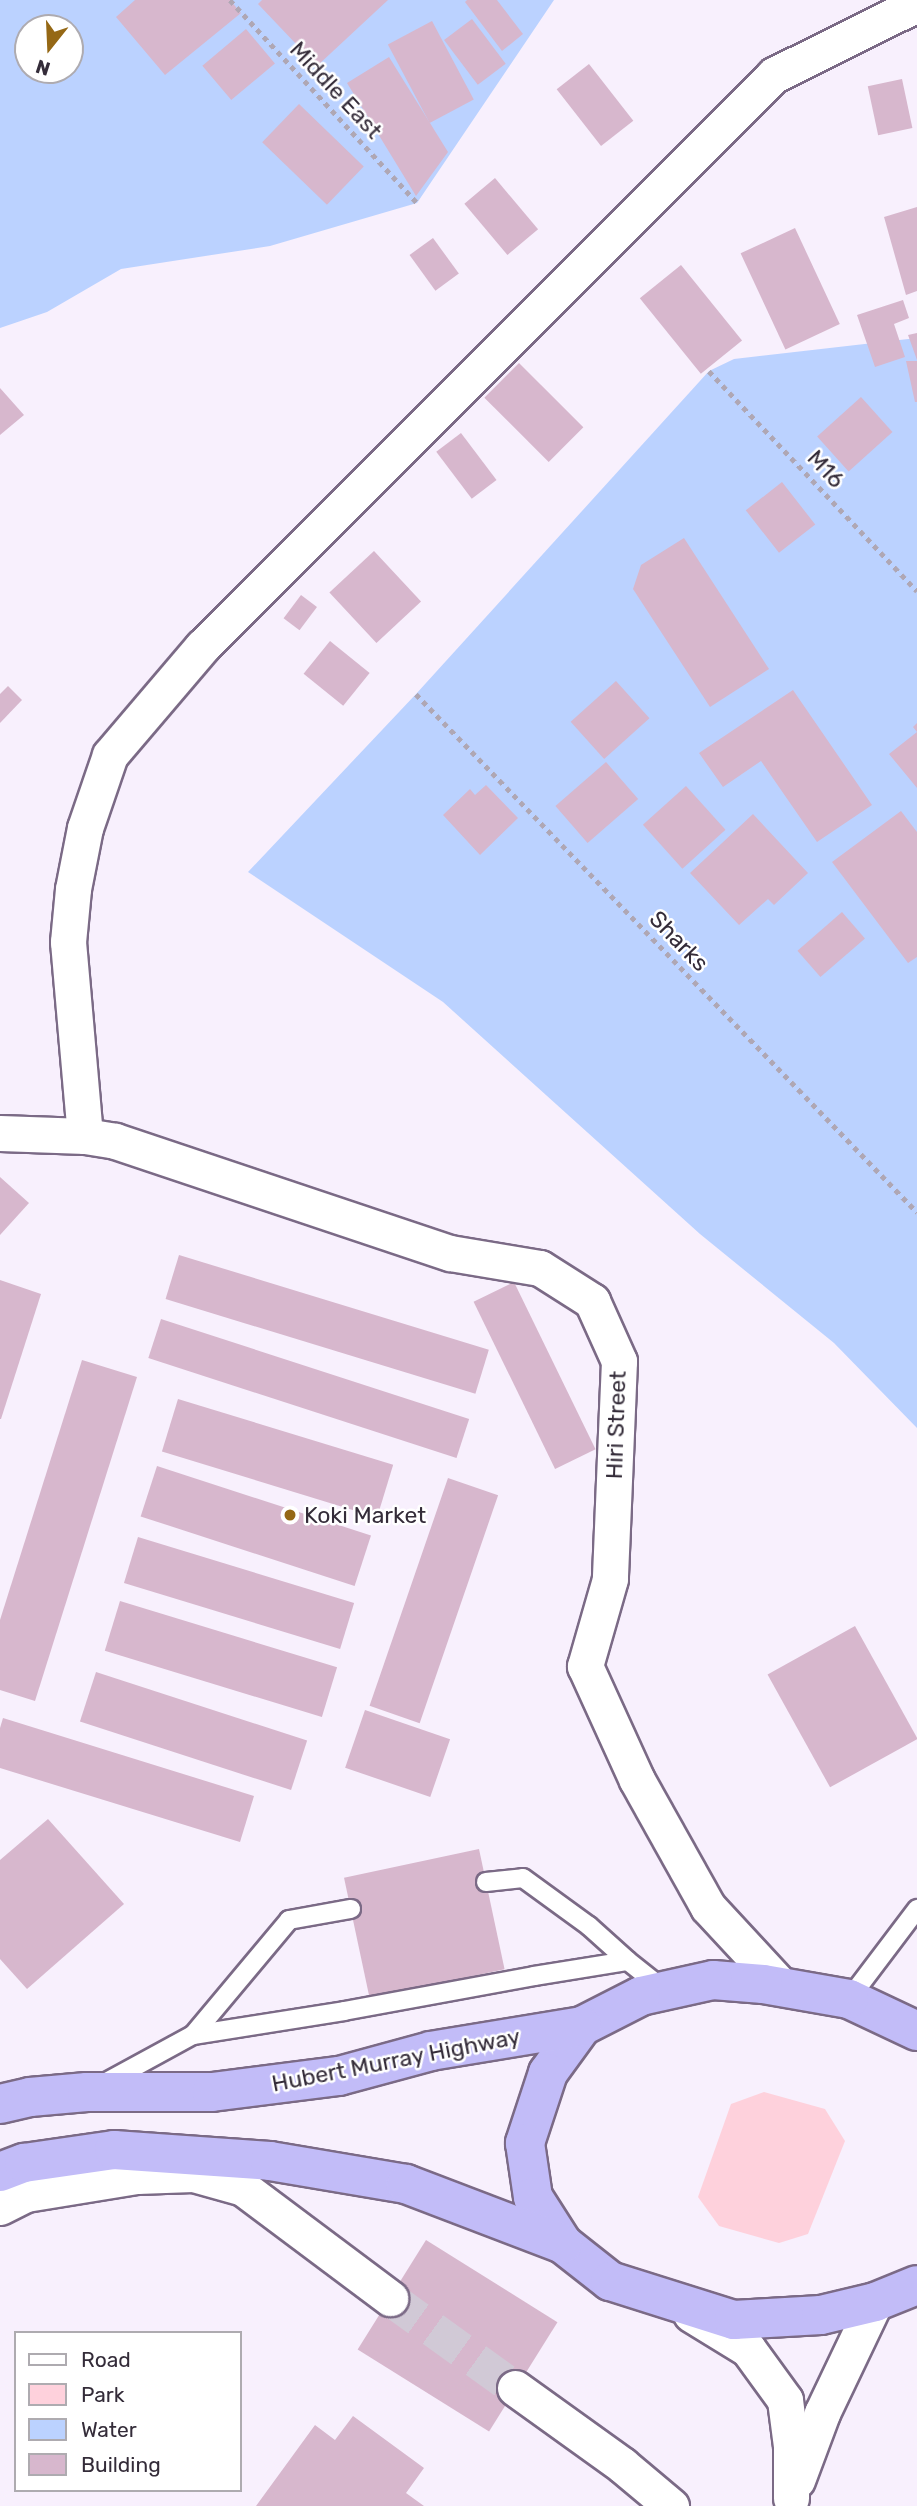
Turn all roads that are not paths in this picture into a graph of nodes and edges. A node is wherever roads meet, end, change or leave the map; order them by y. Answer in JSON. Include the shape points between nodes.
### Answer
{"nodes":[{"id":1,"x":917,"y":4,"type":"edge"},
{"id":2,"x":0,"y":1133,"type":"edge"},
{"id":3,"x":85,"y":1136,"type":"junction"},
{"id":4,"x":486,"y":1882,"type":"dead end"},
{"id":5,"x":351,"y":1909,"type":"dead end"},
{"id":6,"x":917,"y":1909,"type":"edge"},
{"id":7,"x":628,"y":1961,"type":"junction"},
{"id":8,"x":783,"y":1988,"type":"junction"},
{"id":9,"x":665,"y":1991,"type":"junction"},
{"id":10,"x":849,"y":1999,"type":"junction"},
{"id":11,"x":582,"y":2026,"type":"junction"},
{"id":12,"x":917,"y":2031,"type":"edge"},
{"id":13,"x":193,"y":2035,"type":"junction"},
{"id":14,"x":87,"y":2092,"type":"junction"},
{"id":15,"x":0,"y":2104,"type":"edge"},
{"id":16,"x":0,"y":2172,"type":"edge"},
{"id":17,"x":0,"y":2207,"type":"edge"},
{"id":18,"x":563,"y":2244,"type":"junction"},
{"id":19,"x":917,"y":2285,"type":"edge"},
{"id":20,"x":390,"y":2298,"type":"tunnel mouth"},
{"id":21,"x":671,"y":2302,"type":"junction"},
{"id":22,"x":875,"y":2302,"type":"junction"},
{"id":23,"x":514,"y":2388,"type":"tunnel mouth"},
{"id":24,"x":789,"y":2502,"type":"edge"},
{"id":25,"x":671,"y":2506,"type":"edge"}],
"edges":[{"from":1,"to":3,"type":"street","via":[[774,75],[202,647],[110,755],[85,828],[68,942]]},
{"from":2,"to":3,"type":"street","name":"Hiri Street"},
{"from":3,"to":8,"type":"street","name":"Hiri Street","via":[[115,1141],[450,1253],[540,1268],[592,1301],[619,1361],[610,1579],[585,1666],[637,1780],[708,1907]]},
{"from":4,"to":7,"type":"lane","via":[[523,1878]]},
{"from":5,"to":13,"type":"lane","via":[[289,1920]]},
{"from":6,"to":10,"type":"lane"},
{"from":7,"to":9,"type":"lane"},
{"from":7,"to":13,"type":"lane"},
{"from":8,"to":9,"type":"highway","name":"Hubert Murray Highway","via":[[713,1980]]},
{"from":8,"to":10,"type":"highway","name":"Hubert Murray Highway"},
{"from":9,"to":11,"type":"highway","name":"Hubert Murray Highway","via":[[641,1996]]},
{"from":10,"to":12,"type":"highway","name":"Hubert Murray Highway"},
{"from":11,"to":14,"type":"highway","name":"Hubert Murray Highway","via":[[431,2052],[339,2076],[212,2092]]},
{"from":11,"to":18,"type":"highway","name":"Hubert Murray Highway","via":[[548,2073],[525,2143],[533,2197]]},
{"from":13,"to":14,"type":"lane"},
{"from":14,"to":15,"type":"highway","name":"Hubert Murray Highway"},
{"from":16,"to":18,"type":"highway","name":"Hubert Murray Highway","via":[[24,2163],[114,2150],[270,2161],[406,2184]]},
{"from":17,"to":20,"type":"street","via":[[26,2194],[137,2176],[193,2174],[243,2188]]},
{"from":18,"to":21,"type":"highway","name":"Hubert Murray Highway","via":[[610,2281]]},
{"from":19,"to":22,"type":"highway","name":"Hubert Murray Highway"},
{"from":21,"to":22,"type":"highway","name":"Hubert Murray Highway","via":[[734,2320],[821,2315]]},
{"from":21,"to":24,"type":"street","via":[[748,2349],[785,2400],[791,2446]]},
{"from":22,"to":24,"type":"street","via":[[822,2413]]},
{"from":23,"to":25,"type":"street"}]}
